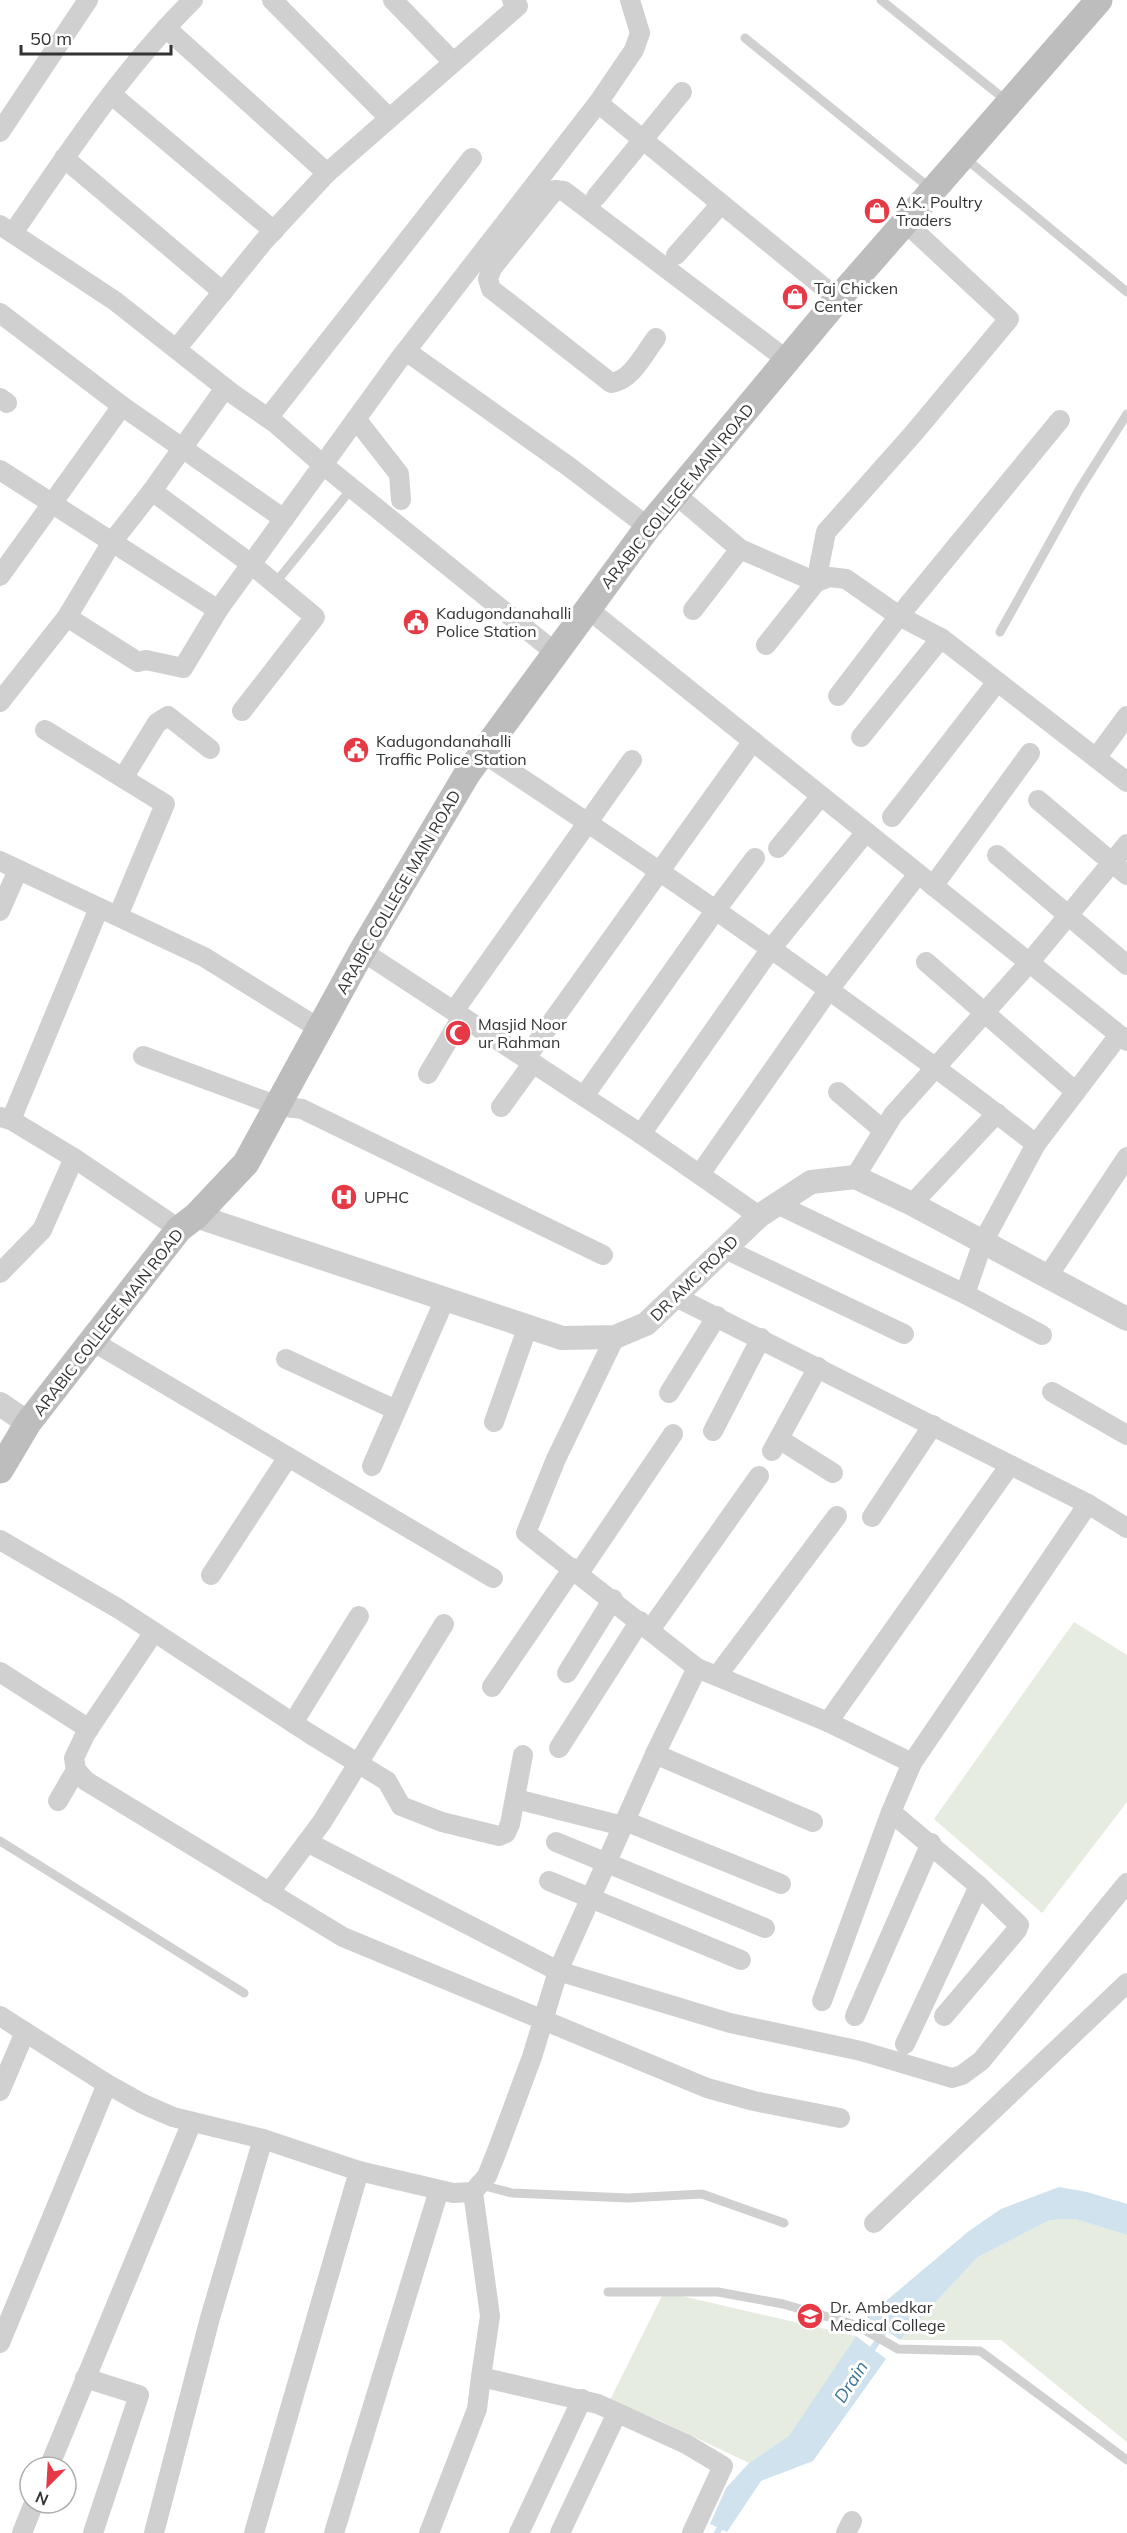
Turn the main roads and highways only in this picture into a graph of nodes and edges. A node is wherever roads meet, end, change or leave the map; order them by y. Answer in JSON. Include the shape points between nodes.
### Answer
{"nodes":[{"id":1,"x":1099,"y":0,"type":"edge"},
{"id":2,"x":0,"y":1470,"type":"edge"}],
"edges":[{"from":1,"to":2,"type":"main road","name":"ARABIC COLLEGE MAIN ROAD","via":[[838,299],[648,527],[467,774],[362,951],[246,1163],[188,1222],[92,1341],[28,1423]]}]}
